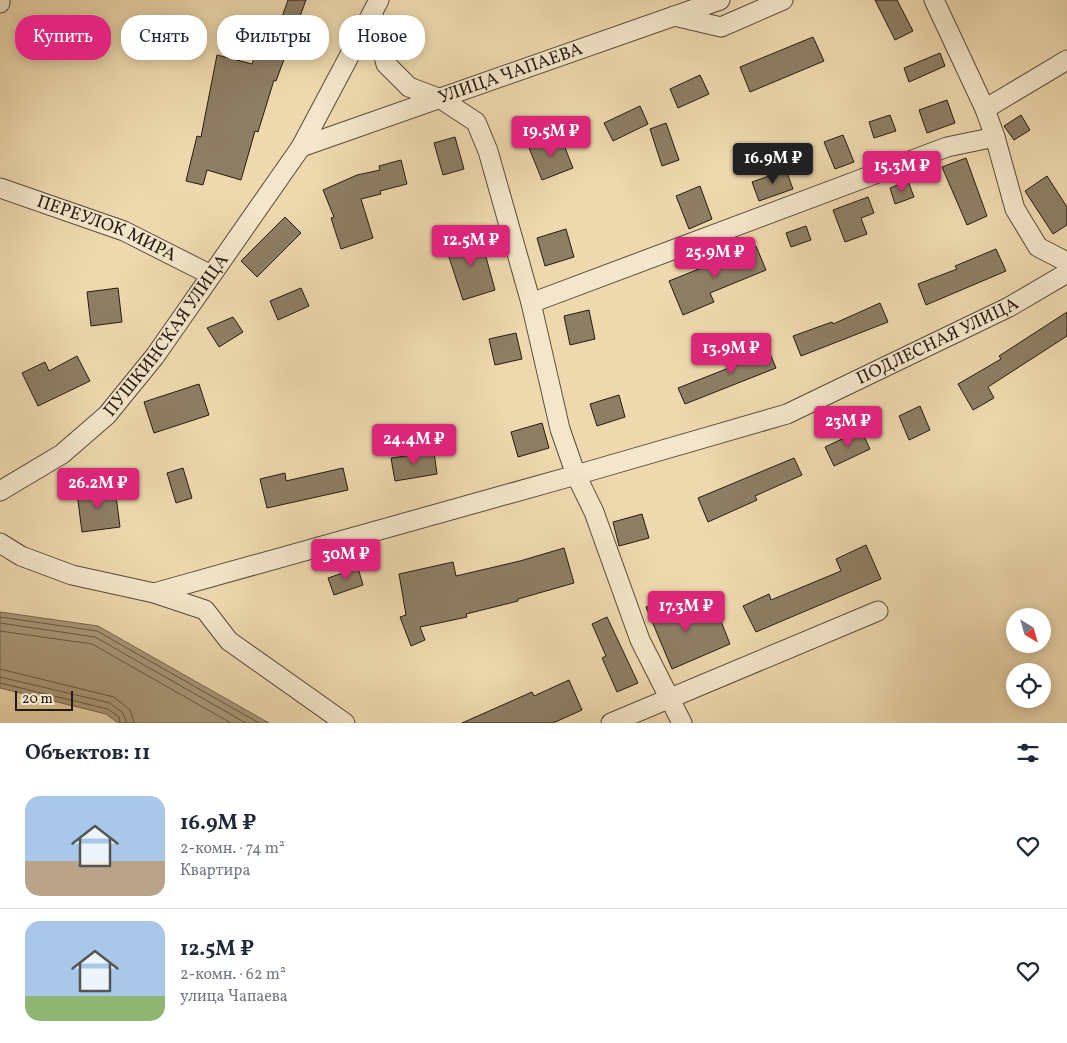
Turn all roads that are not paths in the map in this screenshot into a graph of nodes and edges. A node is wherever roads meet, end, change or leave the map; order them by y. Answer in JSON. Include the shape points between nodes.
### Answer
{"nodes":[{"id":1,"x":720,"y":0,"type":"edge"},
{"id":2,"x":783,"y":0,"type":"edge"},
{"id":3,"x":934,"y":0,"type":"edge"},
{"id":4,"x":376,"y":7,"type":"edge"},
{"id":5,"x":673,"y":16,"type":"junction"},
{"id":6,"x":1067,"y":60,"type":"edge"},
{"id":7,"x":441,"y":99,"type":"junction"},
{"id":8,"x":985,"y":109,"type":"junction"},
{"id":9,"x":995,"y":137,"type":"junction"},
{"id":10,"x":301,"y":147,"type":"junction"},
{"id":11,"x":0,"y":188,"type":"edge"},
{"id":12,"x":1067,"y":262,"type":"edge"},
{"id":13,"x":1067,"y":273,"type":"edge"},
{"id":14,"x":211,"y":274,"type":"junction"},
{"id":15,"x":531,"y":303,"type":"junction"},
{"id":16,"x":576,"y":475,"type":"junction"},
{"id":17,"x":0,"y":491,"type":"edge"},
{"id":18,"x":0,"y":543,"type":"edge"},
{"id":19,"x":154,"y":592,"type":"junction"},
{"id":20,"x":878,"y":611,"type":"dead end"},
{"id":21,"x":670,"y":699,"type":"junction"},
{"id":22,"x":345,"y":723,"type":"edge"},
{"id":23,"x":610,"y":723,"type":"edge"},
{"id":24,"x":682,"y":723,"type":"edge"}],
"edges":[{"from":1,"to":5,"type":"street","name":"УЛИЦА ЧАПАЕВА"},
{"from":2,"to":5,"type":"street","via":[[721,27]]},
{"from":3,"to":8,"type":"street"},
{"from":4,"to":7,"type":"street","via":[[386,64],[409,87]]},
{"from":4,"to":10,"type":"street","name":"ПУШКИНСКАЯ УЛИЦА"},
{"from":5,"to":7,"type":"street","name":"УЛИЦА ЧАПАЕВА"},
{"from":6,"to":8,"type":"street"},
{"from":7,"to":10,"type":"street","name":"УЛИЦА ЧАПАЕВА"},
{"from":7,"to":15,"type":"street","via":[[476,122],[488,152]]},
{"from":8,"to":9,"type":"street"},
{"from":9,"to":12,"type":"street","via":[[1015,209],[1038,247]]},
{"from":9,"to":15,"type":"street","via":[[946,147]]},
{"from":10,"to":14,"type":"street","name":"ПУШКИНСКАЯ УЛИЦА"},
{"from":11,"to":14,"type":"street","name":"ПЕРЕУЛОК МИРА","via":[[124,231]]},
{"from":13,"to":16,"type":"street","name":"ПОДЛЕСНАЯ УЛИЦА","via":[[1009,307],[787,414]]},
{"from":14,"to":17,"type":"street","name":"ПУШКИНСКАЯ УЛИЦА","via":[[155,356],[107,415],[62,454]]},
{"from":15,"to":16,"type":"street","via":[[560,429]]},
{"from":16,"to":19,"type":"street","name":"ПОДЛЕСНАЯ УЛИЦА"},
{"from":16,"to":21,"type":"street","via":[[594,512],[640,640]]},
{"from":18,"to":19,"type":"street","via":[[21,556],[72,575]]},
{"from":19,"to":22,"type":"street","via":[[205,610],[229,641]]},
{"from":20,"to":21,"type":"street"},
{"from":21,"to":23,"type":"street"},
{"from":21,"to":24,"type":"street"}]}
